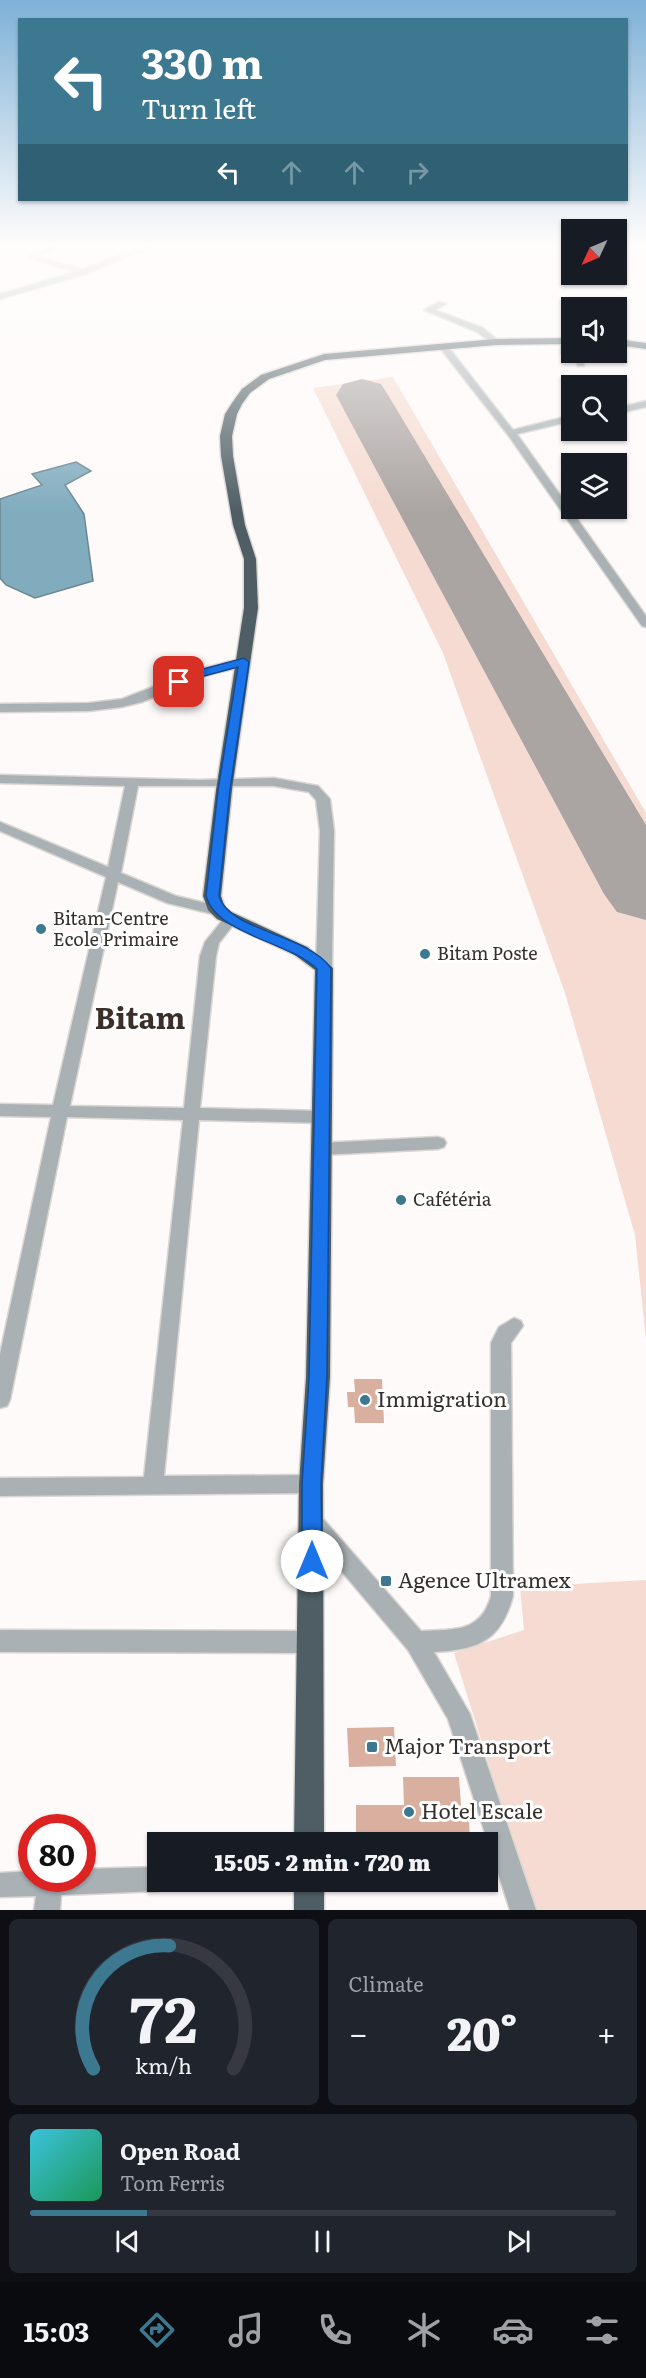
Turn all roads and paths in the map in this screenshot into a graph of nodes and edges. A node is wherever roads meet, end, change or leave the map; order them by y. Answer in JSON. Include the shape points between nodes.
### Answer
{"nodes":[{"id":1,"x":484,"y":333,"type":"edge"},
{"id":2,"x":561,"y":340,"type":"edge"},
{"id":3,"x":496,"y":342,"type":"junction"},
{"id":4,"x":627,"y":343,"type":"edge"},
{"id":5,"x":443,"y":346,"type":"junction"},
{"id":6,"x":646,"y":346,"type":"edge"},
{"id":7,"x":646,"y":404,"type":"edge"},
{"id":8,"x":627,"y":408,"type":"edge"},
{"id":9,"x":561,"y":421,"type":"edge"},
{"id":10,"x":511,"y":433,"type":"junction"},
{"id":11,"x":646,"y":624,"type":"edge"},
{"id":12,"x":244,"y":662,"type":"junction"},
{"id":13,"x":0,"y":708,"type":"edge"},
{"id":14,"x":0,"y":779,"type":"edge"},
{"id":15,"x":132,"y":783,"type":"junction"},
{"id":16,"x":225,"y":784,"type":"junction"},
{"id":17,"x":0,"y":826,"type":"edge"},
{"id":18,"x":112,"y":874,"type":"junction"},
{"id":19,"x":224,"y":915,"type":"junction"},
{"id":20,"x":324,"y":968,"type":"junction"},
{"id":21,"x":0,"y":1110,"type":"edge"},
{"id":22,"x":60,"y":1112,"type":"junction"},
{"id":23,"x":193,"y":1113,"type":"junction"},
{"id":24,"x":322,"y":1118,"type":"junction"},
{"id":25,"x":438,"y":1143,"type":"dead end"},
{"id":26,"x":321,"y":1149,"type":"junction"},
{"id":27,"x":514,"y":1326,"type":"dead end"},
{"id":28,"x":0,"y":1400,"type":"edge"},
{"id":29,"x":311,"y":1484,"type":"junction"},
{"id":30,"x":153,"y":1486,"type":"junction"},
{"id":31,"x":0,"y":1487,"type":"edge"},
{"id":32,"x":312,"y":1521,"type":"junction"},
{"id":33,"x":0,"y":1641,"type":"edge"},
{"id":34,"x":312,"y":1642,"type":"junction"},
{"id":35,"x":416,"y":1642,"type":"junction"},
{"id":36,"x":309,"y":1832,"type":"edge"},
{"id":37,"x":147,"y":1880,"type":"edge"},
{"id":38,"x":96,"y":1882,"type":"edge"},
{"id":39,"x":0,"y":1885,"type":"edge"},
{"id":40,"x":18,"y":1885,"type":"edge"},
{"id":41,"x":48,"y":1892,"type":"edge"},
{"id":42,"x":309,"y":1892,"type":"edge"},
{"id":43,"x":47,"y":1910,"type":"edge"},
{"id":44,"x":309,"y":1910,"type":"edge"},
{"id":45,"x":523,"y":1910,"type":"edge"}],
"edges":[{"from":1,"to":3,"type":"street"},
{"from":2,"to":3,"type":"highway"},
{"from":3,"to":5,"type":"highway"},
{"from":4,"to":6,"type":"highway"},
{"from":5,"to":10,"type":"street"},
{"from":5,"to":12,"type":"highway","via":[[307,361],[265,376],[237,403],[226,436],[239,525],[252,578]]},
{"from":7,"to":8,"type":"street"},
{"from":9,"to":10,"type":"street"},
{"from":10,"to":11,"type":"street"},
{"from":12,"to":13,"type":"street","via":[[200,673],[122,703]]},
{"from":12,"to":16,"type":"highway"},
{"from":14,"to":15,"type":"street"},
{"from":15,"to":16,"type":"street"},
{"from":15,"to":18,"type":"street"},
{"from":16,"to":19,"type":"highway","via":[[212,896]]},
{"from":16,"to":20,"type":"street","via":[[274,782],[306,786],[323,799],[327,831]]},
{"from":17,"to":18,"type":"street"},
{"from":18,"to":19,"type":"street","via":[[172,900]]},
{"from":18,"to":22,"type":"street"},
{"from":19,"to":20,"type":"highway","via":[[312,956]]},
{"from":19,"to":23,"type":"street","via":[[208,956]]},
{"from":20,"to":24,"type":"highway"},
{"from":21,"to":22,"type":"street"},
{"from":22,"to":23,"type":"street"},
{"from":22,"to":28,"type":"street"},
{"from":23,"to":24,"type":"street"},
{"from":23,"to":30,"type":"street"},
{"from":24,"to":26,"type":"highway"},
{"from":25,"to":26,"type":"street"},
{"from":26,"to":29,"type":"highway","via":[[318,1377]]},
{"from":27,"to":35,"type":"street","via":[[501,1343],[502,1596],[495,1618],[484,1631],[466,1638]]},
{"from":29,"to":30,"type":"street"},
{"from":29,"to":32,"type":"highway"},
{"from":30,"to":31,"type":"street"},
{"from":32,"to":34,"type":"highway"},
{"from":32,"to":35,"type":"street"},
{"from":33,"to":34,"type":"street"},
{"from":34,"to":36,"type":"highway"},
{"from":35,"to":45,"type":"street","via":[[458,1714]]},
{"from":37,"to":38,"type":"street"},
{"from":39,"to":40,"type":"street"},
{"from":41,"to":43,"type":"street"},
{"from":42,"to":44,"type":"highway"}]}
